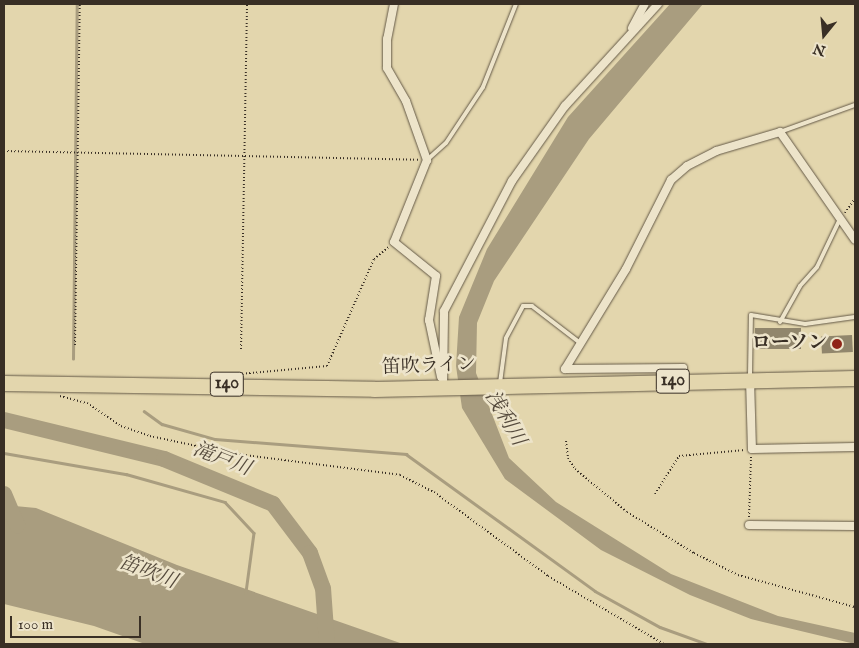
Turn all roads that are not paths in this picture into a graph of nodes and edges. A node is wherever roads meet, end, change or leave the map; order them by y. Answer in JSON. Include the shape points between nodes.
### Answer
{"nodes":[{"id":1,"x":394,"y":4,"type":"edge"},
{"id":2,"x":516,"y":4,"type":"edge"},
{"id":3,"x":645,"y":4,"type":"edge"},
{"id":4,"x":658,"y":4,"type":"edge"},
{"id":5,"x":626,"y":39,"type":"junction"},
{"id":6,"x":855,"y":105,"type":"edge"},
{"id":7,"x":780,"y":132,"type":"junction"},
{"id":8,"x":427,"y":160,"type":"junction"},
{"id":9,"x":840,"y":219,"type":"junction"},
{"id":10,"x":855,"y":240,"type":"edge"},
{"id":11,"x":855,"y":317,"type":"edge"},
{"id":12,"x":780,"y":322,"type":"junction"},
{"id":13,"x":579,"y":342,"type":"junction"},
{"id":14,"x":855,"y":378,"type":"edge"},
{"id":15,"x":750,"y":379,"type":"junction"},
{"id":16,"x":683,"y":380,"type":"junction"},
{"id":17,"x":4,"y":383,"type":"edge"},
{"id":18,"x":445,"y":384,"type":"junction"},
{"id":19,"x":496,"y":386,"type":"junction"},
{"id":20,"x":855,"y":447,"type":"edge"},
{"id":21,"x":749,"y":525,"type":"road end"},
{"id":22,"x":855,"y":526,"type":"edge"}],
"edges":[{"from":1,"to":8,"type":"street","via":[[386,39],[387,68],[406,101]]},
{"from":2,"to":8,"type":"lane","via":[[483,87],[446,143]]},
{"from":3,"to":5,"type":"street"},
{"from":4,"to":5,"type":"street"},
{"from":5,"to":18,"type":"street","via":[[529,153],[466,262],[444,311]]},
{"from":6,"to":7,"type":"lane"},
{"from":7,"to":9,"type":"street"},
{"from":7,"to":13,"type":"street","via":[[716,151],[671,180],[626,269]]},
{"from":8,"to":18,"type":"street","via":[[394,242],[436,276],[429,320]]},
{"from":9,"to":10,"type":"street"},
{"from":9,"to":12,"type":"lane","via":[[817,267],[800,286]]},
{"from":11,"to":12,"type":"lane","via":[[833,323]]},
{"from":12,"to":15,"type":"lane","via":[[751,315]]},
{"from":13,"to":16,"type":"street","via":[[565,369],[683,368]]},
{"from":13,"to":19,"type":"lane","via":[[532,306],[523,306],[506,338]]},
{"from":14,"to":15,"type":"highway","name":"笛吹ライン","number":"140"},
{"from":15,"to":16,"type":"highway","name":"笛吹ライン","number":"140"},
{"from":15,"to":20,"type":"street","via":[[752,449]]},
{"from":16,"to":19,"type":"highway","name":"笛吹ライン","number":"140"},
{"from":17,"to":18,"type":"highway","name":"笛吹ライン","number":"140"},
{"from":18,"to":19,"type":"highway","name":"笛吹ライン","number":"140"},
{"from":21,"to":22,"type":"street"}]}
